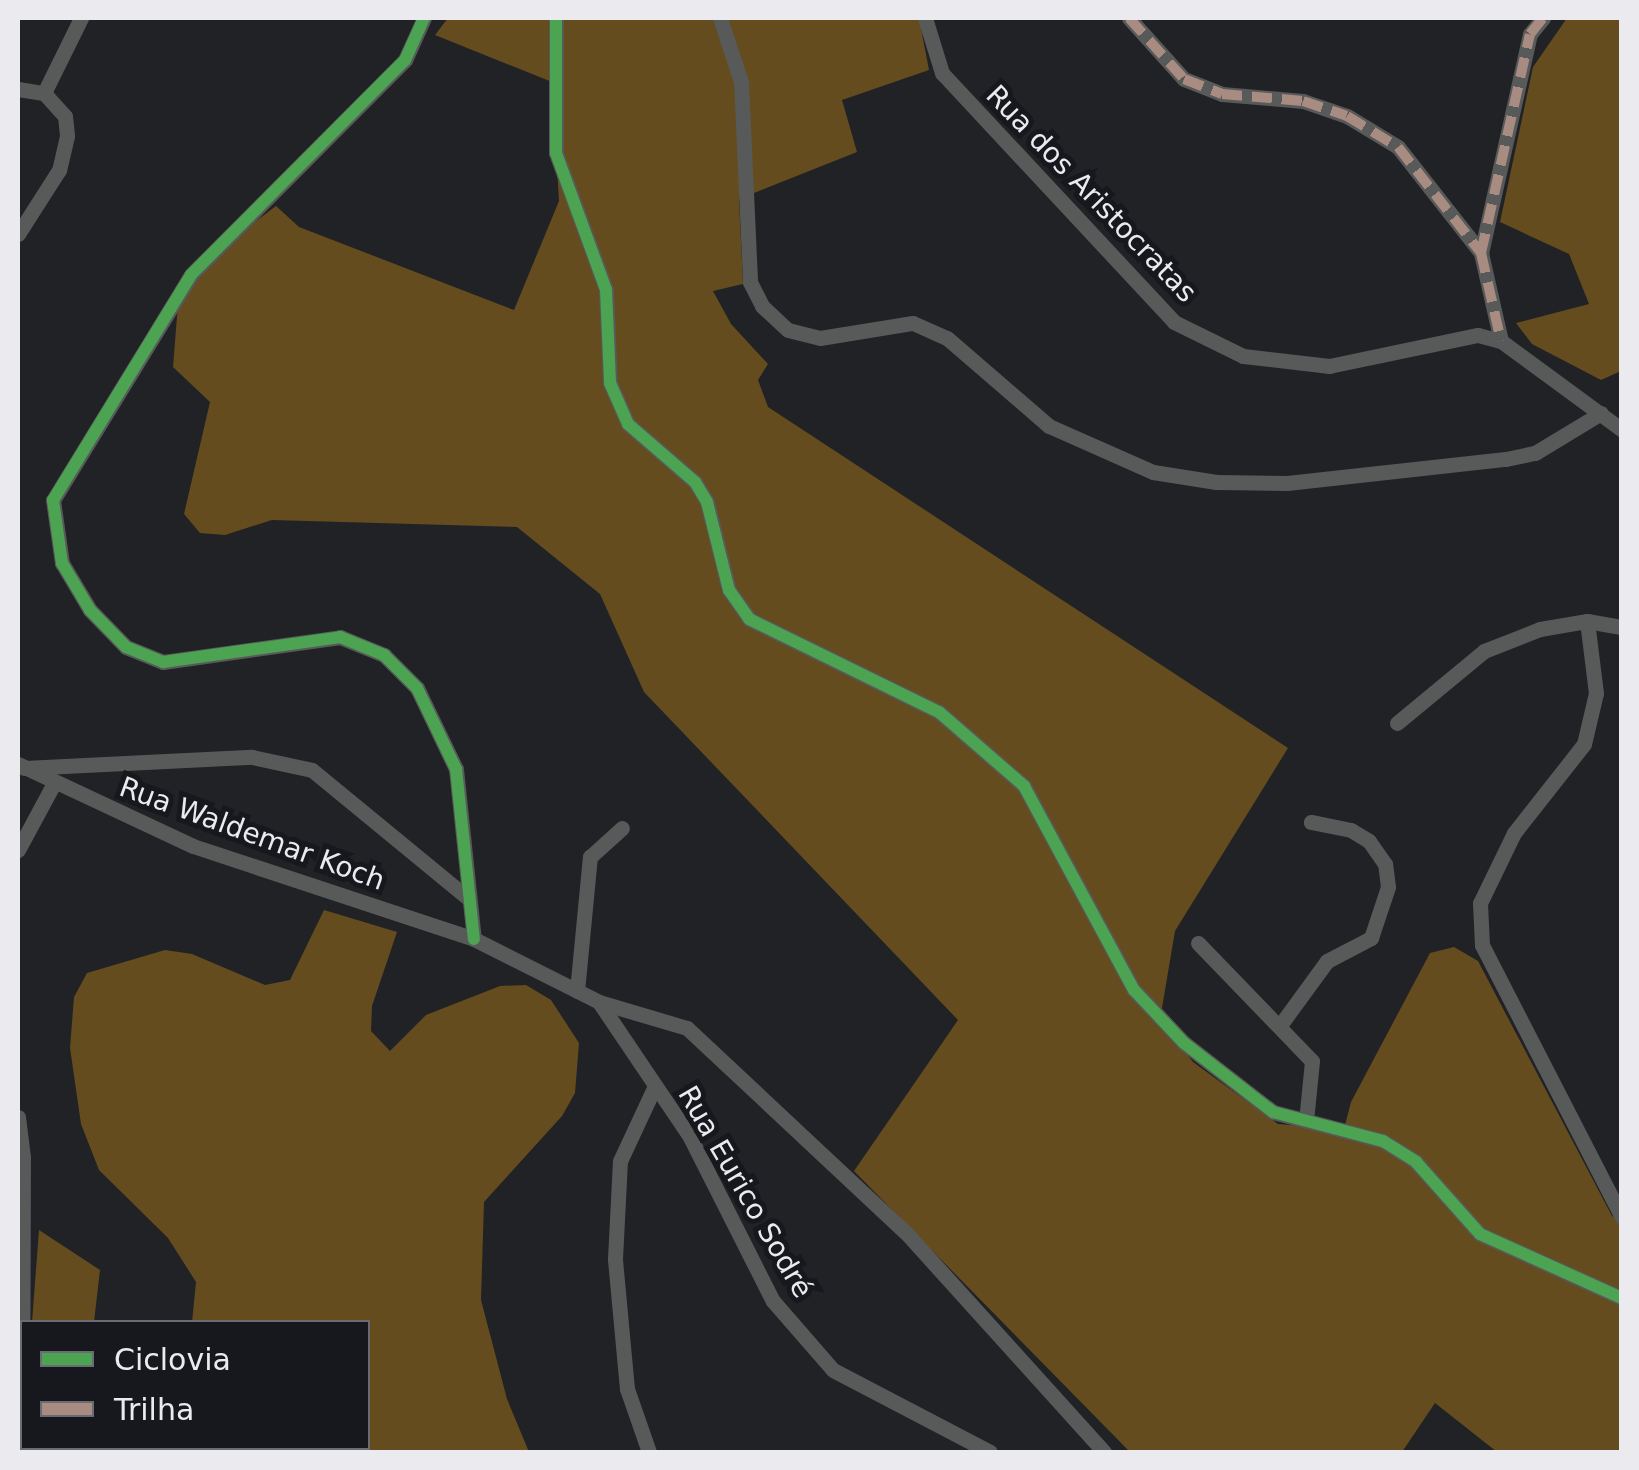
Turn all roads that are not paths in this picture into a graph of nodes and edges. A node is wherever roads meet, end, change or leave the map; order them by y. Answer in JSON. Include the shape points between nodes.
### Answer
{"nodes":[{"id":1,"x":81,"y":18,"type":"edge"},
{"id":2,"x":424,"y":18,"type":"edge"},
{"id":3,"x":556,"y":18,"type":"edge"},
{"id":4,"x":720,"y":18,"type":"edge"},
{"id":5,"x":925,"y":18,"type":"edge"},
{"id":6,"x":1129,"y":18,"type":"edge"},
{"id":7,"x":1543,"y":18,"type":"edge"},
{"id":8,"x":18,"y":89,"type":"edge"},
{"id":9,"x":44,"y":93,"type":"junction"},
{"id":10,"x":18,"y":234,"type":"edge"},
{"id":11,"x":1481,"y":253,"type":"junction"},
{"id":12,"x":1501,"y":341,"type":"junction"},
{"id":13,"x":1600,"y":413,"type":"junction"},
{"id":14,"x":1622,"y":430,"type":"edge"},
{"id":15,"x":1587,"y":621,"type":"junction"},
{"id":16,"x":1622,"y":627,"type":"edge"},
{"id":17,"x":1397,"y":723,"type":"dead end"},
{"id":18,"x":21,"y":766,"type":"edge"},
{"id":19,"x":53,"y":784,"type":"junction"},
{"id":20,"x":1311,"y":822,"type":"dead end"},
{"id":21,"x":622,"y":828,"type":"dead end"},
{"id":22,"x":18,"y":850,"type":"edge"},
{"id":23,"x":468,"y":898,"type":"junction"},
{"id":24,"x":474,"y":939,"type":"junction"},
{"id":25,"x":1198,"y":943,"type":"dead end"},
{"id":26,"x":577,"y":991,"type":"junction"},
{"id":27,"x":599,"y":1002,"type":"junction"},
{"id":28,"x":1281,"y":1024,"type":"junction"},
{"id":29,"x":655,"y":1086,"type":"junction"},
{"id":30,"x":18,"y":1117,"type":"edge"},
{"id":31,"x":1306,"y":1121,"type":"junction"},
{"id":32,"x":1622,"y":1216,"type":"edge"},
{"id":33,"x":1622,"y":1298,"type":"edge"},
{"id":34,"x":23,"y":1320,"type":"edge"},
{"id":35,"x":649,"y":1452,"type":"edge"},
{"id":36,"x":990,"y":1452,"type":"edge"},
{"id":37,"x":1104,"y":1452,"type":"edge"}],
"edges":[{"from":1,"to":9,"type":"street"},
{"from":2,"to":23,"type":"street","via":[[405,60],[190,275],[53,500],[62,563],[90,610],[126,647],[163,662],[340,638],[384,655],[416,688],[456,769]]},
{"from":3,"to":31,"type":"street","via":[[556,153],[606,290],[610,383],[628,424],[695,482],[707,502],[729,590],[749,618],[939,712],[1024,786],[1134,990],[1184,1042],[1273,1112]]},
{"from":4,"to":13,"type":"street","via":[[741,82],[750,282],[762,306],[788,330],[820,338],[913,323],[947,338],[1049,426],[1153,472],[1216,482],[1288,483],[1506,459],[1534,453]]},
{"from":5,"to":12,"type":"street","name":"Rua dos Aristocratas","via":[[942,73],[1174,322],[1243,356],[1329,366],[1478,335]]},
{"from":6,"to":11,"type":"street","via":[[1184,80],[1222,94],[1303,101],[1347,116],[1398,147]]},
{"from":7,"to":11,"type":"street","via":[[1530,34]]},
{"from":8,"to":9,"type":"street"},
{"from":9,"to":10,"type":"street","via":[[65,116],[67,136],[59,170]]},
{"from":11,"to":12,"type":"street"},
{"from":12,"to":13,"type":"street"},
{"from":13,"to":14,"type":"street"},
{"from":15,"to":16,"type":"street"},
{"from":15,"to":17,"type":"street","via":[[1540,629],[1484,651]]},
{"from":15,"to":32,"type":"street","via":[[1596,693],[1584,744],[1514,833],[1480,903],[1482,945]]},
{"from":18,"to":19,"type":"street","name":"Rua Waldemar Koch"},
{"from":18,"to":23,"type":"street","via":[[252,757],[312,770]]},
{"from":19,"to":22,"type":"street"},
{"from":19,"to":24,"type":"street","name":"Rua Waldemar Koch","via":[[192,846]]},
{"from":20,"to":28,"type":"street","via":[[1369,841],[1385,864],[1388,887],[1371,938],[1328,961]]},
{"from":21,"to":26,"type":"street","via":[[590,857]]},
{"from":23,"to":24,"type":"street"},
{"from":24,"to":26,"type":"street","name":"Rua Eurico Sodré"},
{"from":25,"to":28,"type":"street"},
{"from":26,"to":27,"type":"street","name":"Rua Eurico Sodré"},
{"from":27,"to":29,"type":"street","name":"Rua Eurico Sodré"},
{"from":27,"to":37,"type":"street","via":[[687,1028],[742,1076],[909,1236]]},
{"from":28,"to":31,"type":"street","via":[[1314,1067]]},
{"from":29,"to":35,"type":"street","via":[[620,1161],[615,1259],[627,1389]]},
{"from":29,"to":36,"type":"street","name":"Rua Eurico Sodré","via":[[690,1137],[773,1301],[834,1370]]},
{"from":30,"to":34,"type":"street","via":[[24,1157]]},
{"from":31,"to":33,"type":"street","via":[[1383,1141],[1416,1162],[1480,1234]]}]}
